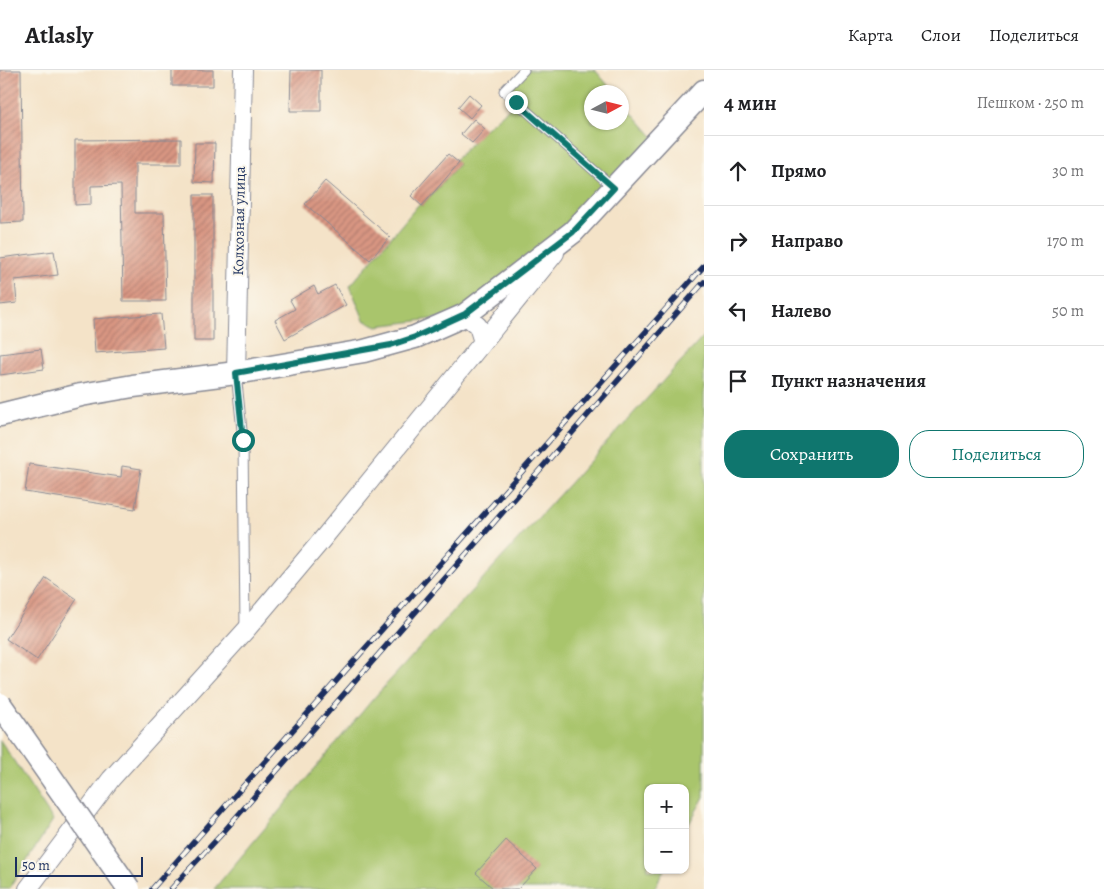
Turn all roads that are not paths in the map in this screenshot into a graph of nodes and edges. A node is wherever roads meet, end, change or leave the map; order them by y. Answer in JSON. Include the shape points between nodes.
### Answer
{"nodes":[{"id":1,"x":243,"y":70,"type":"edge"},
{"id":2,"x":524,"y":70,"type":"edge"},
{"id":3,"x":704,"y":91,"type":"edge"},
{"id":4,"x":614,"y":188,"type":"junction"},
{"id":5,"x":573,"y":232,"type":"junction"},
{"id":6,"x":465,"y":314,"type":"junction"},
{"id":7,"x":483,"y":342,"type":"junction"},
{"id":8,"x":236,"y":373,"type":"junction"},
{"id":9,"x":0,"y":415,"type":"edge"},
{"id":10,"x":246,"y":630,"type":"junction"},
{"id":11,"x":0,"y":704,"type":"edge"},
{"id":12,"x":28,"y":889,"type":"edge"},
{"id":13,"x":129,"y":889,"type":"edge"}],
"edges":[{"from":1,"to":8,"type":"street","name":"Колхозная улица"},
{"from":2,"to":4,"type":"lane","via":[[504,91]]},
{"from":3,"to":4,"type":"street"},
{"from":4,"to":5,"type":"street"},
{"from":5,"to":6,"type":"street"},
{"from":5,"to":7,"type":"street"},
{"from":6,"to":7,"type":"street","via":[[478,326]]},
{"from":6,"to":8,"type":"street","via":[[391,345]]},
{"from":7,"to":10,"type":"street"},
{"from":8,"to":9,"type":"street","via":[[116,388]]},
{"from":8,"to":10,"type":"lane","via":[[243,440]]},
{"from":10,"to":12,"type":"street","via":[[111,780]]},
{"from":11,"to":13,"type":"street","bridge":true}]}
